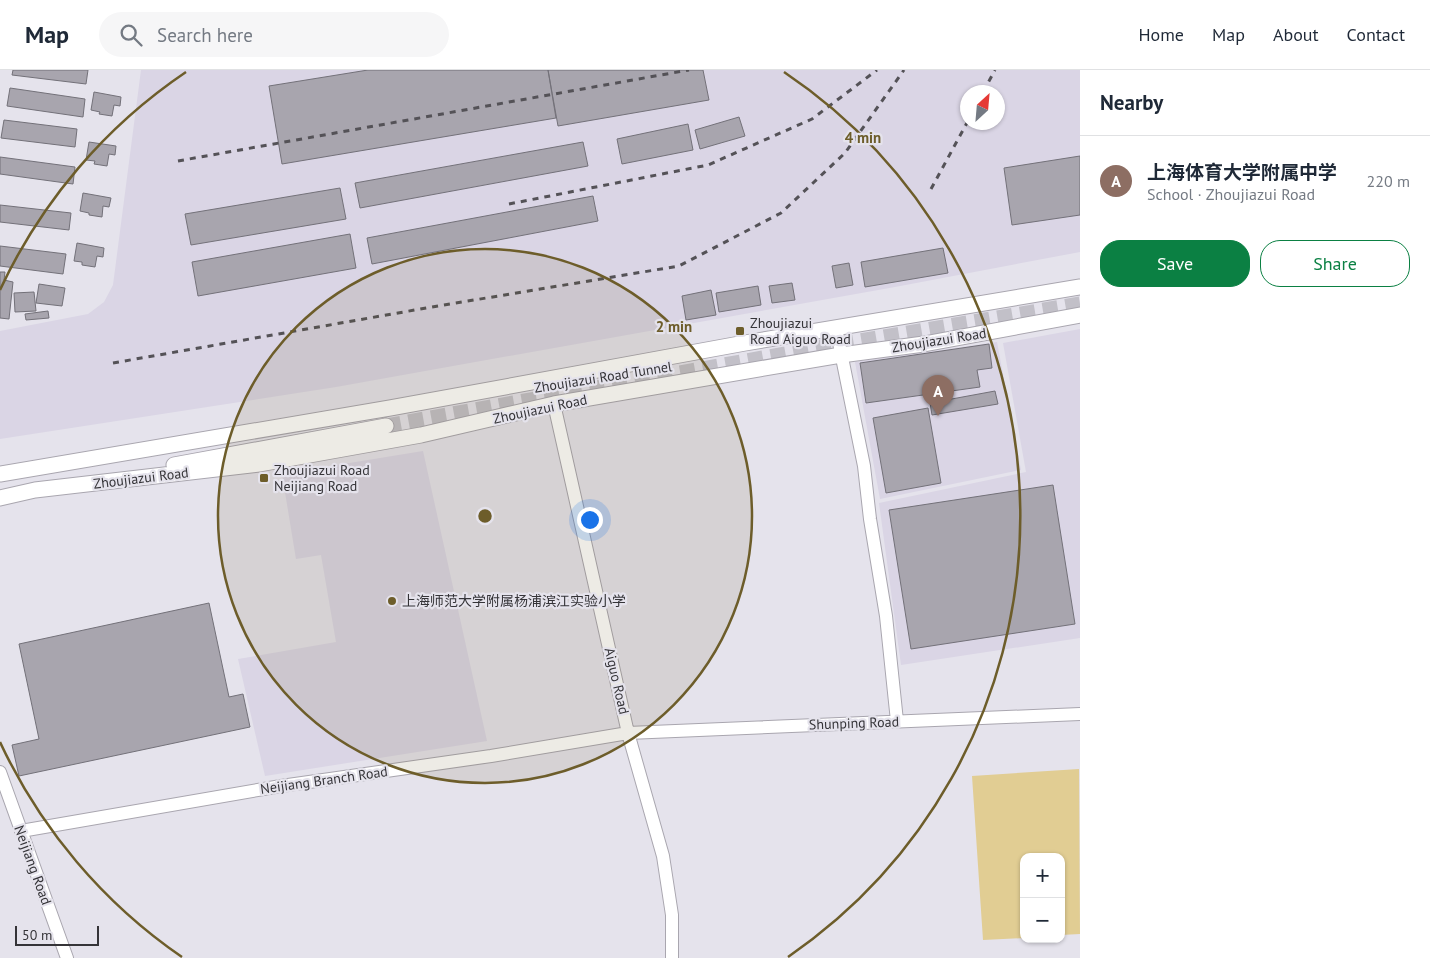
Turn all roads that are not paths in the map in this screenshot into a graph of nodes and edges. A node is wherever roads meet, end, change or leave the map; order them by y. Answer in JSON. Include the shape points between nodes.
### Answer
{"nodes":[{"id":1,"x":1080,"y":288,"type":"edge"},
{"id":2,"x":1080,"y":315,"type":"edge"},
{"id":3,"x":836,"y":328,"type":"junction"},
{"id":4,"x":816,"y":341,"type":"dead end"},
{"id":5,"x":841,"y":355,"type":"junction"},
{"id":6,"x":554,"y":404,"type":"junction"},
{"id":7,"x":390,"y":408,"type":"junction"},
{"id":8,"x":386,"y":426,"type":"tunnel mouth"},
{"id":9,"x":0,"y":474,"type":"edge"},
{"id":10,"x":35,"y":490,"type":"junction"},
{"id":11,"x":0,"y":498,"type":"edge"},
{"id":12,"x":1080,"y":714,"type":"edge"},
{"id":13,"x":897,"y":721,"type":"junction"},
{"id":14,"x":628,"y":733,"type":"junction"},
{"id":15,"x":0,"y":772,"type":"edge"},
{"id":16,"x":21,"y":831,"type":"junction"},
{"id":17,"x":67,"y":958,"type":"edge"},
{"id":18,"x":672,"y":958,"type":"edge"}],
"edges":[{"from":1,"to":3,"type":"main road","name":"Zhoujiazui Road"},
{"from":2,"to":5,"type":"main road","name":"Zhoujiazui Road","via":[[924,344]]},
{"from":3,"to":5,"type":"street"},
{"from":3,"to":7,"type":"main road","name":"Zhoujiazui Road"},
{"from":4,"to":7,"type":"main road","name":"Zhoujiazui Road Tunnel","via":[[583,381]]},
{"from":5,"to":6,"type":"main road","name":"Zhoujiazui Road"},
{"from":5,"to":13,"type":"street","via":[[864,466],[886,616]]},
{"from":6,"to":10,"type":"main road","name":"Zhoujiazui Road","via":[[421,435],[259,464]]},
{"from":6,"to":14,"type":"street","name":"Aiguo Road"},
{"from":7,"to":9,"type":"main road","name":"Zhoujiazui Road"},
{"from":8,"to":10,"type":"main road"},
{"from":10,"to":11,"type":"main road","name":"Zhoujiazui Road"},
{"from":12,"to":13,"type":"street","name":"Shunping Road"},
{"from":13,"to":14,"type":"street","name":"Shunping Road"},
{"from":14,"to":16,"type":"street","name":"Neijiang Branch Road","via":[[281,786]]},
{"from":14,"to":18,"type":"street","name":"Aiguo Road","via":[[663,856],[672,916]]},
{"from":15,"to":16,"type":"street","name":"Neijiang Road"},
{"from":16,"to":17,"type":"street","name":"Neijiang Road"}]}
